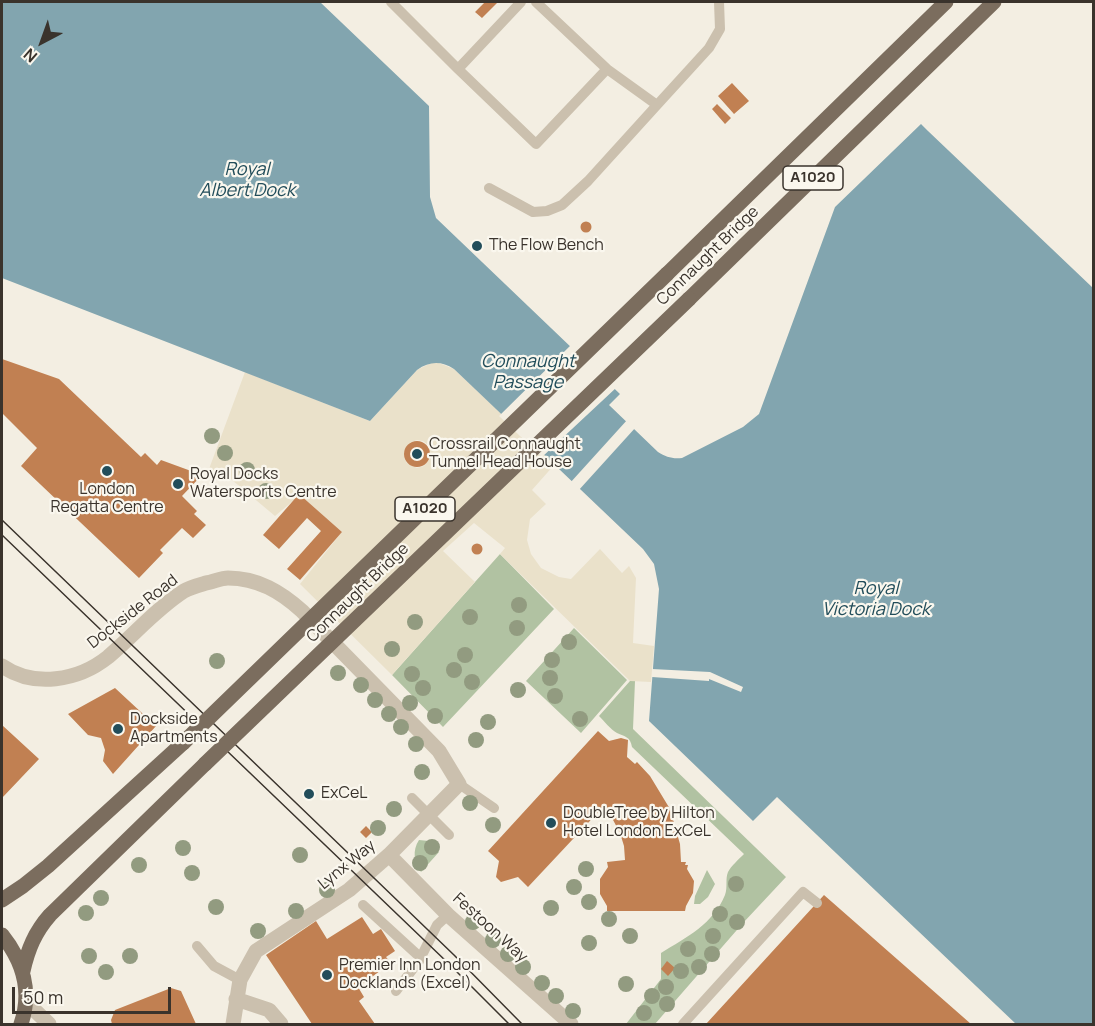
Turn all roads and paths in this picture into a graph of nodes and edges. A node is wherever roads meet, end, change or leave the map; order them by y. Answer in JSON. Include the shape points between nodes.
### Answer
{"nodes":[{"id":1,"x":391,"y":2,"type":"edge"},
{"id":2,"x":521,"y":2,"type":"edge"},
{"id":3,"x":536,"y":2,"type":"edge"},
{"id":4,"x":719,"y":2,"type":"edge"},
{"id":5,"x":946,"y":2,"type":"edge"},
{"id":6,"x":994,"y":2,"type":"edge"},
{"id":7,"x":458,"y":69,"type":"junction"},
{"id":8,"x":607,"y":69,"type":"junction"},
{"id":9,"x":657,"y":105,"type":"junction"},
{"id":10,"x":489,"y":188,"type":"dead end"},
{"id":11,"x":2,"y":666,"type":"edge"},
{"id":12,"x":459,"y":784,"type":"junction"},
{"id":13,"x":412,"y":798,"type":"dead end"},
{"id":14,"x":494,"y":808,"type":"dead end"},
{"id":15,"x":429,"y":815,"type":"junction"},
{"id":16,"x":449,"y":835,"type":"dead end"},
{"id":17,"x":389,"y":855,"type":"junction"},
{"id":18,"x":2,"y":900,"type":"edge"},
{"id":19,"x":817,"y":903,"type":"dead end"},
{"id":20,"x":363,"y":905,"type":"dead end"},
{"id":21,"x":448,"y":915,"type":"junction"},
{"id":22,"x":2,"y":935,"type":"edge"},
{"id":23,"x":196,"y":946,"type":"dead end"},
{"id":24,"x":421,"y":958,"type":"junction"},
{"id":25,"x":23,"y":971,"type":"junction"},
{"id":26,"x":240,"y":980,"type":"junction"},
{"id":27,"x":396,"y":991,"type":"dead end"},
{"id":28,"x":236,"y":999,"type":"junction"},
{"id":29,"x":27,"y":1003,"type":"junction"},
{"id":30,"x":21,"y":1024,"type":"edge"},
{"id":31,"x":49,"y":1024,"type":"edge"},
{"id":32,"x":233,"y":1024,"type":"edge"},
{"id":33,"x":281,"y":1024,"type":"edge"},
{"id":34,"x":571,"y":1024,"type":"edge"},
{"id":35,"x":683,"y":1024,"type":"edge"}],
"edges":[{"from":1,"to":7,"type":"lane"},
{"from":2,"to":7,"type":"lane"},
{"from":3,"to":8,"type":"lane"},
{"from":4,"to":9,"type":"lane","via":[[720,29],[709,48]]},
{"from":5,"to":18,"type":"main road","name":"Connaught Bridge","number":"A1020","bridge":true,"via":[[183,743],[42,871]]},
{"from":6,"to":25,"type":"main road","name":"Connaught Bridge","number":"A1020","bridge":true,"via":[[50,915],[28,950]]},
{"from":7,"to":8,"type":"lane","via":[[536,144]]},
{"from":8,"to":9,"type":"lane"},
{"from":9,"to":10,"type":"lane","via":[[562,205],[533,212]]},
{"from":11,"to":12,"type":"street","name":"Dockside Road","via":[[13,675],[39,681],[64,678],[106,658],[187,589],[227,578],[266,585],[302,611],[440,751]]},
{"from":12,"to":14,"type":"lane"},
{"from":12,"to":15,"type":"street","name":"Lynx Way"},
{"from":13,"to":15,"type":"lane"},
{"from":15,"to":16,"type":"lane"},
{"from":15,"to":17,"type":"street","name":"Lynx Way"},
{"from":17,"to":21,"type":"street","name":"Festoon Way"},
{"from":17,"to":26,"type":"street","name":"Lynx Way","via":[[349,890],[256,951]]},
{"from":19,"to":35,"type":"lane","via":[[803,892]]},
{"from":20,"to":24,"type":"lane"},
{"from":21,"to":24,"type":"lane","via":[[437,925]]},
{"from":21,"to":34,"type":"street","name":"Festoon Way"},
{"from":22,"to":25,"type":"main road","number":"A1020"},
{"from":23,"to":26,"type":"lane","via":[[214,966]]},
{"from":24,"to":27,"type":"lane"},
{"from":25,"to":29,"type":"main road","number":"A1020"},
{"from":26,"to":28,"type":"street","name":"Lynx Way"},
{"from":28,"to":32,"type":"street","name":"Lynx Way"},
{"from":28,"to":33,"type":"street","via":[[269,1010]]},
{"from":29,"to":30,"type":"main road","number":"A1020"},
{"from":29,"to":31,"type":"street"}]}
